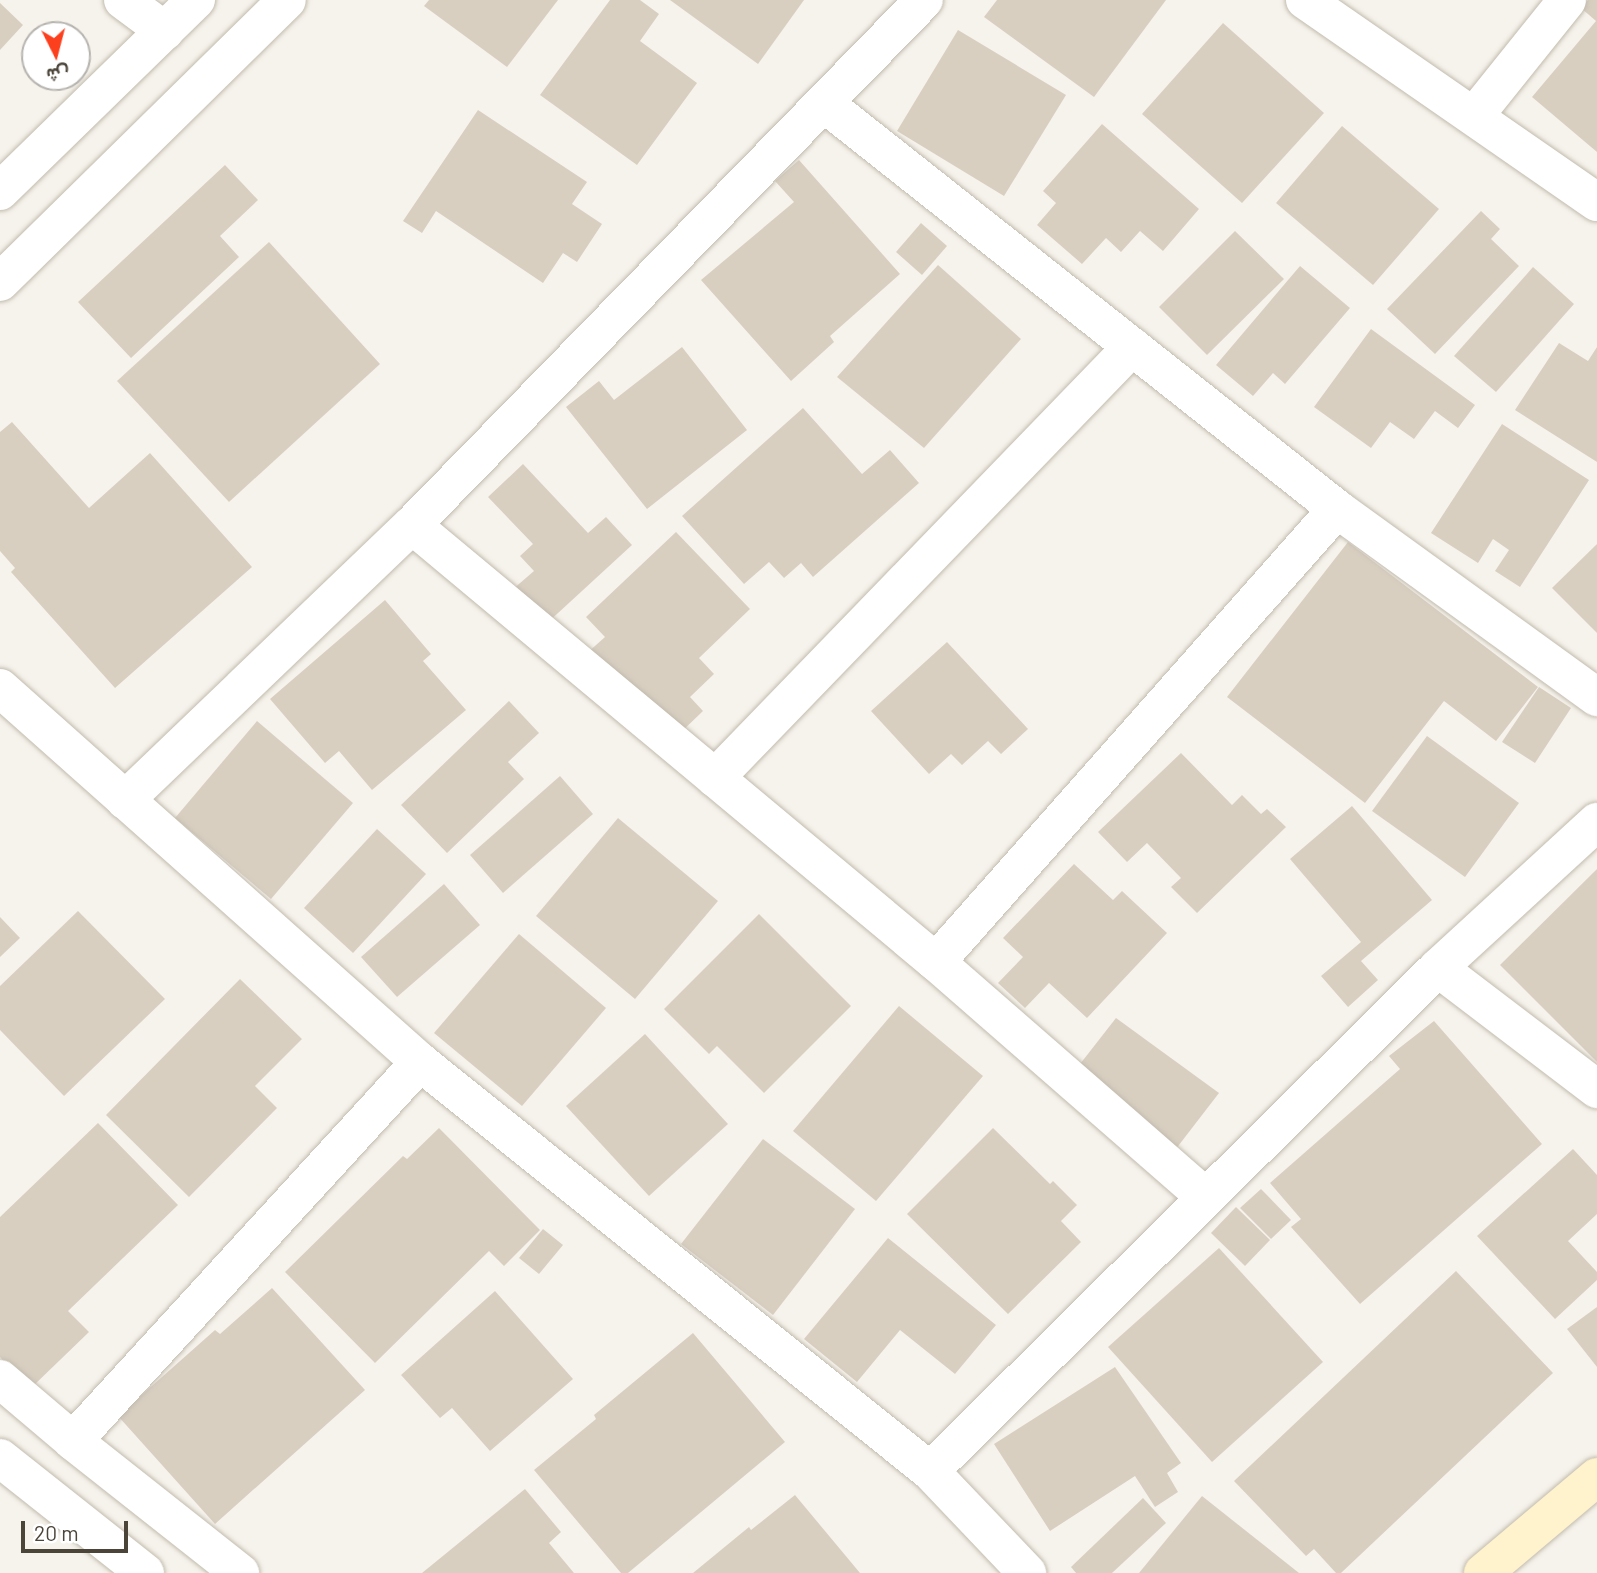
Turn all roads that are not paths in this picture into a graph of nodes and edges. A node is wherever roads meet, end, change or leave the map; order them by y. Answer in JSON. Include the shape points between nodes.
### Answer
{"nodes":[{"id":1,"x":123,"y":0,"type":"edge"},
{"id":2,"x":196,"y":0,"type":"edge"},
{"id":3,"x":287,"y":0,"type":"edge"},
{"id":4,"x":924,"y":0,"type":"edge"},
{"id":5,"x":1305,"y":0,"type":"edge"},
{"id":6,"x":1567,"y":0,"type":"edge"},
{"id":7,"x":165,"y":31,"type":"junction"},
{"id":8,"x":825,"y":104,"type":"junction"},
{"id":9,"x":1475,"y":115,"type":"junction"},
{"id":10,"x":0,"y":191,"type":"edge"},
{"id":11,"x":1597,"y":202,"type":"edge"},
{"id":12,"x":0,"y":282,"type":"edge"},
{"id":13,"x":1132,"y":347,"type":"junction"},
{"id":14,"x":1337,"y":509,"type":"junction"},
{"id":15,"x":412,"y":525,"type":"junction"},
{"id":16,"x":0,"y":688,"type":"edge"},
{"id":17,"x":1597,"y":697,"type":"edge"},
{"id":18,"x":715,"y":778,"type":"junction"},
{"id":19,"x":125,"y":800,"type":"junction"},
{"id":20,"x":1597,"y":822,"type":"edge"},
{"id":21,"x":936,"y":962,"type":"junction"},
{"id":22,"x":1438,"y":968,"type":"junction"},
{"id":23,"x":420,"y":1062,"type":"junction"},
{"id":24,"x":1597,"y":1089,"type":"edge"},
{"id":25,"x":1205,"y":1197,"type":"junction"},
{"id":26,"x":0,"y":1379,"type":"edge"},
{"id":27,"x":73,"y":1441,"type":"junction"},
{"id":28,"x":0,"y":1458,"type":"edge"},
{"id":29,"x":930,"y":1471,"type":"junction"},
{"id":30,"x":1597,"y":1477,"type":"edge"},
{"id":31,"x":145,"y":1573,"type":"edge"},
{"id":32,"x":240,"y":1573,"type":"edge"},
{"id":33,"x":1027,"y":1573,"type":"edge"},
{"id":34,"x":1483,"y":1573,"type":"edge"}],
"edges":[{"from":1,"to":7,"type":"street"},
{"from":2,"to":7,"type":"street"},
{"from":3,"to":12,"type":"street"},
{"from":4,"to":8,"type":"street"},
{"from":5,"to":9,"type":"street"},
{"from":6,"to":9,"type":"street"},
{"from":7,"to":10,"type":"street"},
{"from":8,"to":13,"type":"street"},
{"from":8,"to":15,"type":"street"},
{"from":9,"to":11,"type":"street"},
{"from":13,"to":14,"type":"street"},
{"from":13,"to":18,"type":"street"},
{"from":14,"to":17,"type":"street"},
{"from":14,"to":21,"type":"street"},
{"from":15,"to":18,"type":"street"},
{"from":15,"to":19,"type":"street"},
{"from":16,"to":19,"type":"street"},
{"from":18,"to":21,"type":"street"},
{"from":19,"to":23,"type":"street"},
{"from":20,"to":22,"type":"street"},
{"from":21,"to":25,"type":"street"},
{"from":22,"to":24,"type":"street"},
{"from":22,"to":25,"type":"street"},
{"from":23,"to":27,"type":"street"},
{"from":23,"to":29,"type":"street"},
{"from":25,"to":29,"type":"street"},
{"from":26,"to":27,"type":"street"},
{"from":27,"to":32,"type":"street"},
{"from":28,"to":31,"type":"street"},
{"from":29,"to":33,"type":"street"},
{"from":30,"to":34,"type":"main road"}]}
